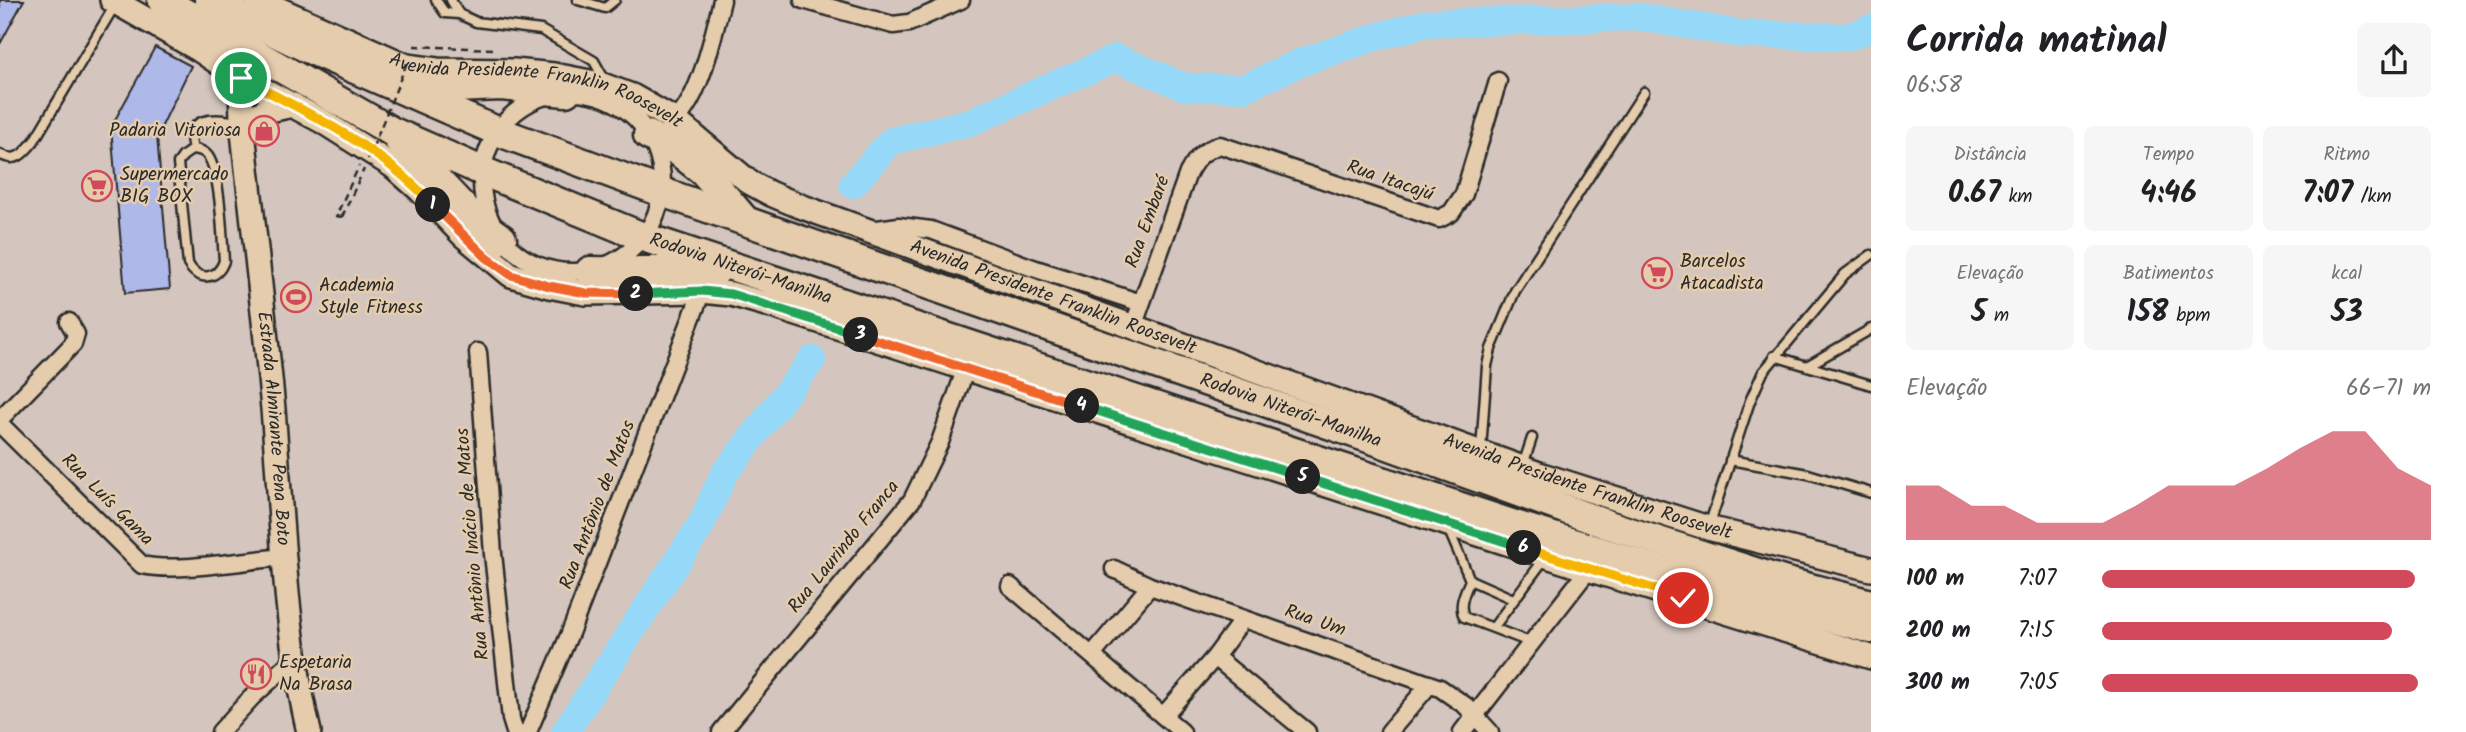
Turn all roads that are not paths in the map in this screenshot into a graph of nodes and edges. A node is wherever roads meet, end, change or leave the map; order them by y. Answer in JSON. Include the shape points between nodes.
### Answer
{"nodes":[{"id":1,"x":209,"y":0,"type":"edge"},
{"id":2,"x":258,"y":0,"type":"edge"},
{"id":3,"x":436,"y":0,"type":"edge"},
{"id":4,"x":451,"y":0,"type":"edge"},
{"id":5,"x":578,"y":0,"type":"edge"},
{"id":6,"x":615,"y":0,"type":"edge"},
{"id":7,"x":722,"y":0,"type":"edge"},
{"id":8,"x":803,"y":0,"type":"edge"},
{"id":9,"x":961,"y":0,"type":"edge"},
{"id":10,"x":114,"y":1,"type":"edge"},
{"id":11,"x":168,"y":4,"type":"edge"},
{"id":12,"x":459,"y":14,"type":"junction"},
{"id":13,"x":241,"y":78,"type":"junction"},
{"id":14,"x":1499,"y":80,"type":"dead end"},
{"id":15,"x":609,"y":88,"type":"junction"},
{"id":16,"x":401,"y":90,"type":"junction"},
{"id":17,"x":566,"y":92,"type":"junction"},
{"id":18,"x":1644,"y":92,"type":"dead end"},
{"id":19,"x":293,"y":105,"type":"junction"},
{"id":20,"x":676,"y":121,"type":"junction"},
{"id":21,"x":242,"y":122,"type":"junction"},
{"id":22,"x":391,"y":131,"type":"junction"},
{"id":23,"x":497,"y":131,"type":"junction"},
{"id":24,"x":648,"y":135,"type":"junction"},
{"id":25,"x":1220,"y":145,"type":"joint"},
{"id":26,"x":194,"y":149,"type":"junction"},
{"id":27,"x":0,"y":154,"type":"edge"},
{"id":28,"x":482,"y":171,"type":"junction"},
{"id":29,"x":662,"y":192,"type":"junction"},
{"id":30,"x":746,"y":221,"type":"junction"},
{"id":31,"x":866,"y":230,"type":"junction"},
{"id":32,"x":643,"y":237,"type":"junction"},
{"id":33,"x":502,"y":240,"type":"junction"},
{"id":34,"x":1871,"y":255,"type":"edge"},
{"id":35,"x":519,"y":267,"type":"junction"},
{"id":36,"x":590,"y":271,"type":"junction"},
{"id":37,"x":751,"y":273,"type":"junction"},
{"id":38,"x":702,"y":291,"type":"junction"},
{"id":39,"x":1141,"y":303,"type":"junction"},
{"id":40,"x":69,"y":322,"type":"dead end"},
{"id":41,"x":1133,"y":327,"type":"junction"},
{"id":42,"x":1871,"y":329,"type":"edge"},
{"id":43,"x":478,"y":352,"type":"dead end"},
{"id":44,"x":1774,"y":356,"type":"junction"},
{"id":45,"x":1807,"y":366,"type":"junction"},
{"id":46,"x":966,"y":368,"type":"junction"},
{"id":47,"x":1871,"y":385,"type":"edge"},
{"id":48,"x":0,"y":419,"type":"edge"},
{"id":49,"x":0,"y":424,"type":"edge"},
{"id":50,"x":1532,"y":438,"type":"dead end"},
{"id":51,"x":1480,"y":453,"type":"junction"},
{"id":52,"x":1730,"y":460,"type":"junction"},
{"id":53,"x":1522,"y":468,"type":"junction"},
{"id":54,"x":1871,"y":493,"type":"edge"},
{"id":55,"x":1446,"y":523,"type":"junction"},
{"id":56,"x":1515,"y":525,"type":"junction"},
{"id":57,"x":1708,"y":528,"type":"junction"},
{"id":58,"x":1547,"y":556,"type":"junction"},
{"id":59,"x":284,"y":557,"type":"junction"},
{"id":60,"x":1582,"y":567,"type":"junction"},
{"id":61,"x":1114,"y":569,"type":"dead end"},
{"id":62,"x":1871,"y":569,"type":"edge"},
{"id":63,"x":1470,"y":580,"type":"junction"},
{"id":64,"x":1010,"y":586,"type":"dead end"},
{"id":65,"x":1150,"y":586,"type":"junction"},
{"id":66,"x":1513,"y":599,"type":"junction"},
{"id":67,"x":1871,"y":604,"type":"edge"},
{"id":68,"x":1243,"y":619,"type":"junction"},
{"id":69,"x":1493,"y":628,"type":"junction"},
{"id":70,"x":1871,"y":629,"type":"edge"},
{"id":71,"x":1532,"y":643,"type":"junction"},
{"id":72,"x":1093,"y":654,"type":"junction"},
{"id":73,"x":1215,"y":657,"type":"junction"},
{"id":74,"x":1871,"y":657,"type":"edge"},
{"id":75,"x":295,"y":658,"type":"junction"},
{"id":76,"x":1430,"y":684,"type":"junction"},
{"id":77,"x":1163,"y":716,"type":"junction"},
{"id":78,"x":1476,"y":716,"type":"junction"},
{"id":79,"x":220,"y":732,"type":"edge"},
{"id":80,"x":309,"y":732,"type":"edge"},
{"id":81,"x":515,"y":732,"type":"edge"},
{"id":82,"x":528,"y":732,"type":"edge"},
{"id":83,"x":721,"y":732,"type":"edge"},
{"id":84,"x":1182,"y":732,"type":"edge"},
{"id":85,"x":1307,"y":732,"type":"edge"},
{"id":86,"x":1389,"y":732,"type":"edge"},
{"id":87,"x":1462,"y":732,"type":"edge"},
{"id":88,"x":1490,"y":732,"type":"edge"}],
"edges":[{"from":1,"to":16,"type":"highway","name":"Rodovia Niterói-Manilha"},
{"from":2,"to":15,"type":"street","name":"Avenida Presidente Franklin Roosevelt","via":[[407,66],[554,75]]},
{"from":3,"to":12,"type":"lane","via":[[445,13]]},
{"from":4,"to":12,"type":"lane"},
{"from":5,"to":6,"type":"lane","via":[[604,8]]},
{"from":7,"to":20,"type":"street","via":[[690,100]]},
{"from":8,"to":9,"type":"street","via":[[893,25],[915,21]]},
{"from":10,"to":13,"type":"street"},
{"from":10,"to":27,"type":"lane","via":[[34,141],[15,159]]},
{"from":11,"to":13,"type":"highway"},
{"from":11,"to":22,"type":"highway","name":"Rodovia Niterói-Manilha"},
{"from":12,"to":15,"type":"lane","via":[[476,22],[541,30],[594,61]]},
{"from":13,"to":19,"type":"street"},
{"from":13,"to":21,"type":"street","name":"Estrada Almirante Pena Boto"},
{"from":14,"to":25,"type":"street","name":"Rua Itacajú","via":[[1464,194],[1451,213],[1439,219]]},
{"from":15,"to":20,"type":"street","name":"Avenida Presidente Franklin Roosevelt","via":[[645,101]]},
{"from":16,"to":17,"type":"highway","via":[[501,86]]},
{"from":16,"to":23,"type":"highway","name":"Rodovia Niterói-Manilha"},
{"from":17,"to":23,"type":"street","via":[[541,97],[519,109]]},
{"from":17,"to":24,"type":"street","via":[[593,94],[617,105]]},
{"from":18,"to":51,"type":"lane","via":[[1515,290],[1487,366]]},
{"from":19,"to":21,"type":"street"},
{"from":19,"to":35,"type":"street","via":[[393,166],[464,236]]},
{"from":20,"to":24,"type":"street"},
{"from":20,"to":31,"type":"street","name":"Avenida Presidente Franklin Roosevelt","via":[[750,182]]},
{"from":21,"to":26,"type":"lane","via":[[200,122],[192,130]]},
{"from":21,"to":59,"type":"street","name":"Estrada Almirante Pena Boto"},
{"from":22,"to":28,"type":"highway","name":"Rodovia Niterói-Manilha"},
{"from":22,"to":33,"type":"highway","via":[[474,219]]},
{"from":23,"to":28,"type":"street"},
{"from":23,"to":29,"type":"highway","name":"Rodovia Niterói-Manilha"},
{"from":24,"to":29,"type":"street","via":[[660,166]]},
{"from":24,"to":30,"type":"highway","via":[[703,171]]},
{"from":25,"to":39,"type":"street","name":"Rua Embaré","via":[[1195,160],[1188,173]]},
{"from":26,"to":26,"type":"lane","via":[[208,157],[215,173],[224,261],[214,275],[199,276],[188,264],[178,163]]},
{"from":28,"to":32,"type":"highway","name":"Rodovia Niterói-Manilha"},
{"from":28,"to":33,"type":"street","via":[[485,207]]},
{"from":29,"to":30,"type":"highway","name":"Rodovia Niterói-Manilha"},
{"from":29,"to":32,"type":"street"},
{"from":30,"to":67,"type":"highway","name":"Rodovia Niterói-Manilha","via":[[1609,525]]},
{"from":31,"to":39,"type":"street","via":[[899,226],[931,230]]},
{"from":31,"to":41,"type":"street","name":"Avenida Presidente Franklin Roosevelt"},
{"from":32,"to":36,"type":"street","via":[[620,259]]},
{"from":32,"to":37,"type":"highway","name":"Rodovia Niterói-Manilha"},
{"from":33,"to":35,"type":"street"},
{"from":34,"to":44,"type":"lane","via":[[1845,274]]},
{"from":35,"to":36,"type":"street"},
{"from":35,"to":38,"type":"street","via":[[549,286],[586,293]]},
{"from":36,"to":37,"type":"highway"},
{"from":37,"to":56,"type":"highway","name":"Rodovia Niterói-Manilha"},
{"from":38,"to":46,"type":"street","via":[[766,304]]},
{"from":38,"to":82,"type":"street","name":"Rua Antônio de Matos"},
{"from":39,"to":41,"type":"street","name":"Rua Embaré"},
{"from":40,"to":48,"type":"street","via":[[76,334],[73,344]]},
{"from":41,"to":51,"type":"street","name":"Avenida Presidente Franklin Roosevelt"},
{"from":42,"to":45,"type":"lane"},
{"from":43,"to":81,"type":"street","name":"Rua Antônio Inácio de Matos","via":[[493,554]]},
{"from":44,"to":45,"type":"lane"},
{"from":44,"to":52,"type":"lane","via":[[1750,401]]},
{"from":45,"to":47,"type":"lane"},
{"from":46,"to":55,"type":"street"},
{"from":46,"to":83,"type":"street","name":"Rua Laurindo Franca","via":[[940,442],[912,500]]},
{"from":49,"to":59,"type":"street","name":"Rua Luís Gama","via":[[142,565],[181,567]]},
{"from":50,"to":53,"type":"lane"},
{"from":51,"to":53,"type":"street","name":"Avenida Presidente Franklin Roosevelt"},
{"from":52,"to":54,"type":"lane","via":[[1808,474]]},
{"from":52,"to":57,"type":"lane"},
{"from":53,"to":57,"type":"street","name":"Avenida Presidente Franklin Roosevelt"},
{"from":55,"to":58,"type":"street"},
{"from":55,"to":63,"type":"lane"},
{"from":56,"to":60,"type":"highway"},
{"from":56,"to":70,"type":"highway","name":"Rodovia Niterói-Manilha"},
{"from":57,"to":62,"type":"street","name":"Avenida Presidente Franklin Roosevelt"},
{"from":58,"to":60,"type":"street"},
{"from":58,"to":66,"type":"lane"},
{"from":59,"to":75,"type":"street","name":"Estrada Almirante Pena Boto"},
{"from":60,"to":71,"type":"street"},
{"from":60,"to":74,"type":"street"},
{"from":61,"to":65,"type":"street","name":"Rua Um"},
{"from":63,"to":66,"type":"lane"},
{"from":63,"to":69,"type":"lane","via":[[1461,614]]},
{"from":64,"to":72,"type":"street"},
{"from":65,"to":68,"type":"street","name":"Rua Um"},
{"from":65,"to":72,"type":"street"},
{"from":66,"to":69,"type":"lane"},
{"from":68,"to":73,"type":"street"},
{"from":68,"to":76,"type":"street","name":"Rua Um"},
{"from":69,"to":71,"type":"lane"},
{"from":71,"to":78,"type":"street"},
{"from":72,"to":77,"type":"street"},
{"from":73,"to":77,"type":"street"},
{"from":73,"to":85,"type":"street"},
{"from":75,"to":79,"type":"street"},
{"from":75,"to":80,"type":"street","name":"Estrada Almirante Pena Boto"},
{"from":76,"to":78,"type":"street","name":"Rua Um","via":[[1452,694]]},
{"from":76,"to":86,"type":"street"},
{"from":77,"to":84,"type":"street"},
{"from":78,"to":87,"type":"street"},
{"from":78,"to":88,"type":"street","name":"Rua Um"}]}
